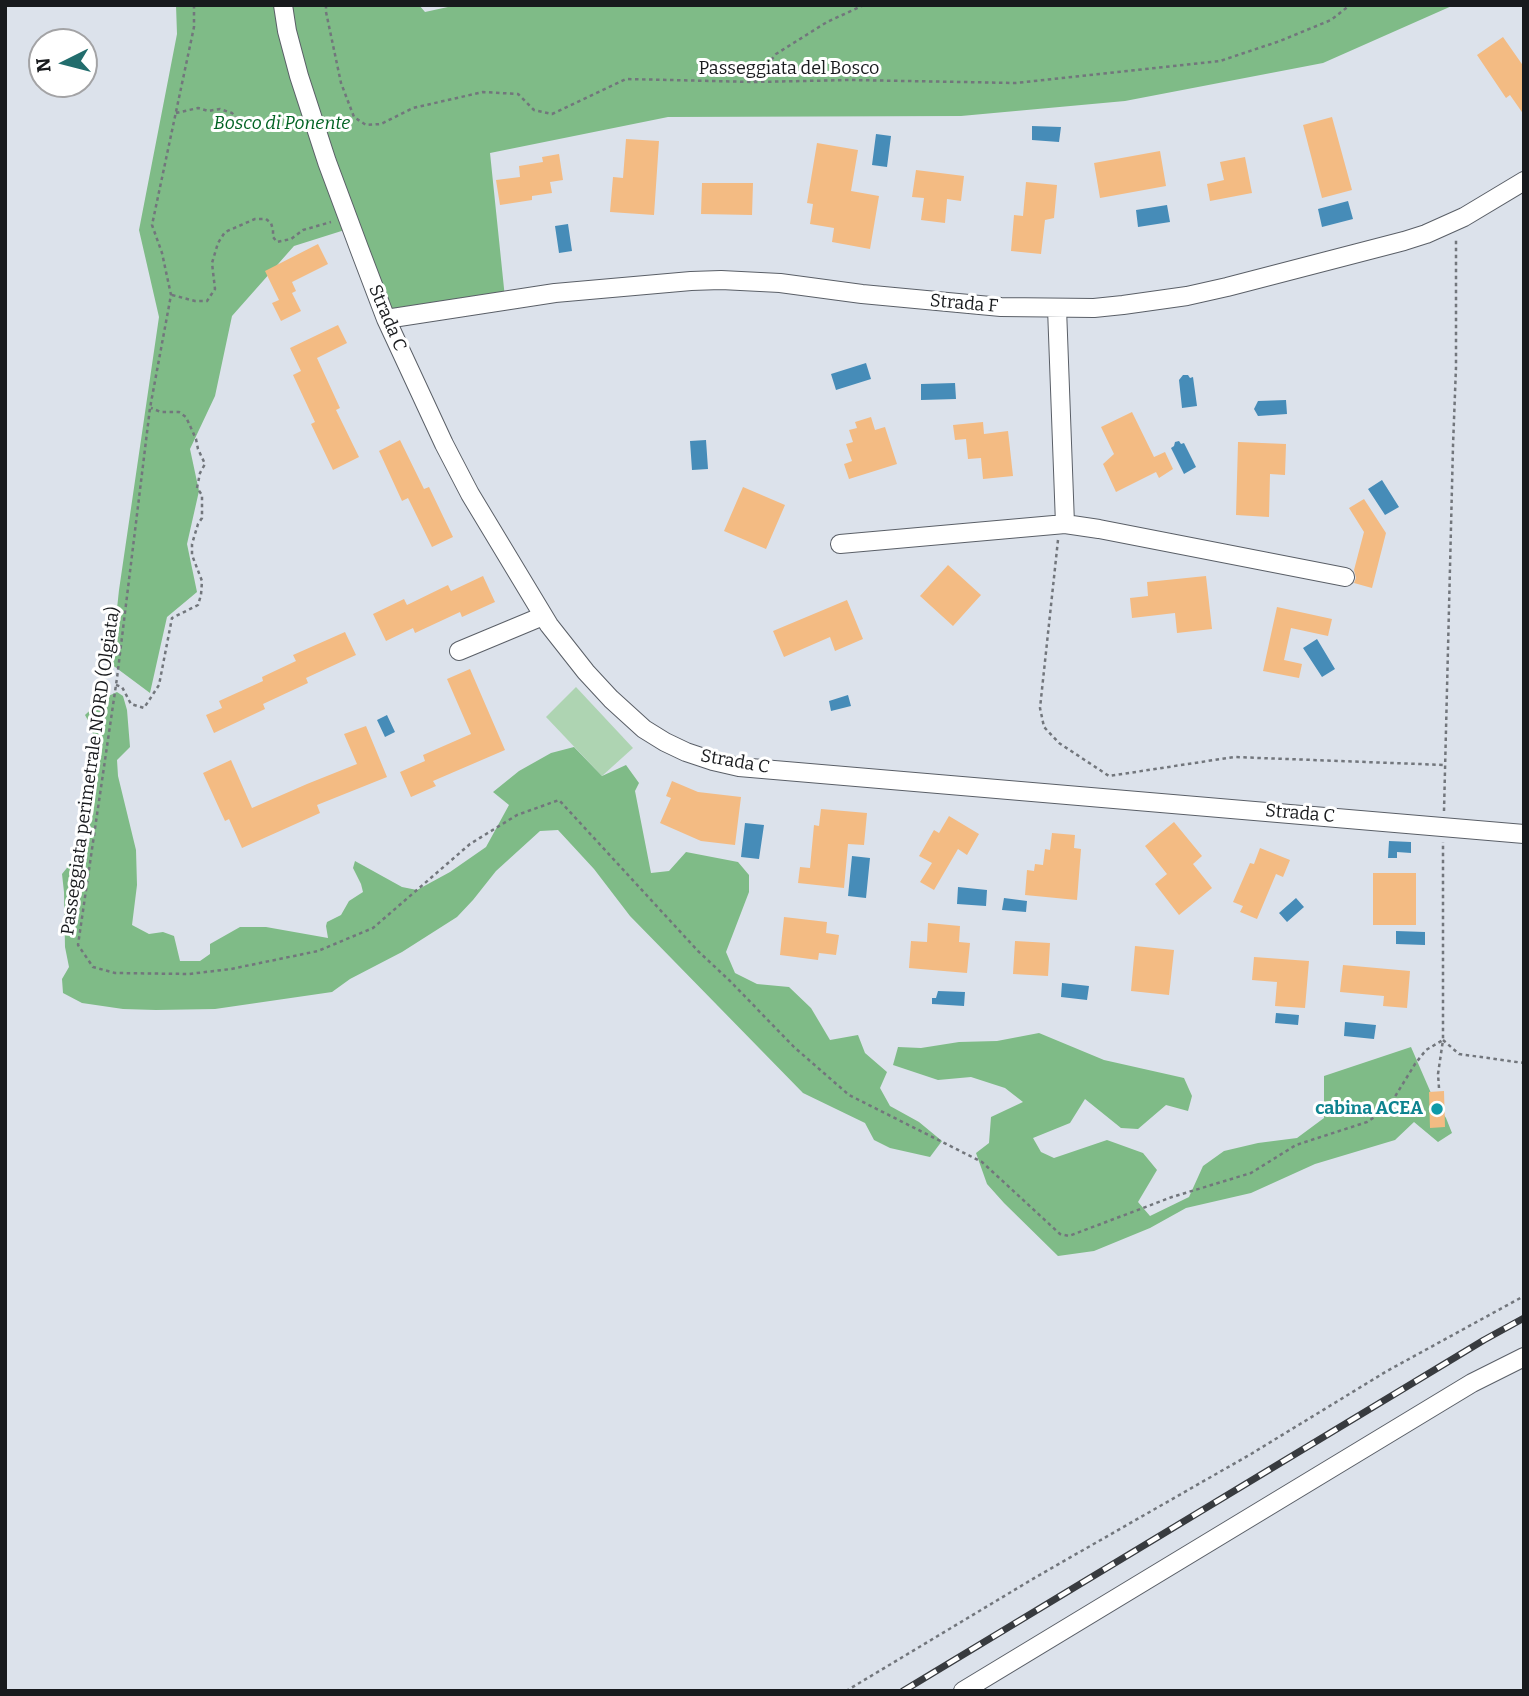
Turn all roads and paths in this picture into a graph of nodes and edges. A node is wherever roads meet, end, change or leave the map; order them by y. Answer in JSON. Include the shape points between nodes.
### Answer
{"nodes":[{"id":1,"x":194,"y":5,"type":"edge"},
{"id":2,"x":283,"y":5,"type":"edge"},
{"id":3,"x":326,"y":5,"type":"edge"},
{"id":4,"x":864,"y":5,"type":"edge"},
{"id":5,"x":1350,"y":5,"type":"edge"},
{"id":6,"x":754,"y":82,"type":"junction"},
{"id":7,"x":310,"y":109,"type":"junction"},
{"id":8,"x":176,"y":113,"type":"junction"},
{"id":9,"x":1524,"y":181,"type":"edge"},
{"id":10,"x":346,"y":214,"type":"junction"},
{"id":11,"x":1450,"y":224,"type":"junction"},
{"id":12,"x":171,"y":295,"type":"junction"},
{"id":13,"x":1057,"y":308,"type":"junction"},
{"id":14,"x":386,"y":319,"type":"junction"},
{"id":15,"x":150,"y":408,"type":"junction"},
{"id":16,"x":1065,"y":524,"type":"junction"},
{"id":17,"x":840,"y":544,"type":"dead end"},
{"id":18,"x":1345,"y":577,"type":"dead end"},
{"id":19,"x":543,"y":616,"type":"junction"},
{"id":20,"x":459,"y":651,"type":"dead end"},
{"id":21,"x":116,"y":685,"type":"junction"},
{"id":22,"x":1445,"y":765,"type":"junction"},
{"id":23,"x":1443,"y":826,"type":"junction"},
{"id":24,"x":1524,"y":834,"type":"edge"},
{"id":25,"x":1443,"y":1040,"type":"junction"},
{"id":26,"x":1524,"y":1063,"type":"edge"},
{"id":27,"x":1439,"y":1088,"type":"dead end"},
{"id":28,"x":1524,"y":1296,"type":"edge"},
{"id":29,"x":1524,"y":1357,"type":"edge"},
{"id":30,"x":846,"y":1691,"type":"edge"},
{"id":31,"x":963,"y":1691,"type":"edge"}],
"edges":[{"from":1,"to":8,"type":"path","name":"Passeggiata perimetrale NORD (Olgiata)","via":[[194,27]]},
{"from":2,"to":7,"type":"street","name":"Strada C"},
{"from":3,"to":6,"type":"path","name":"Passeggiata del Bosco","via":[[341,83],[354,117],[366,125],[382,124],[413,108],[483,92],[518,94],[534,110],[552,114],[626,79]]},
{"from":4,"to":6,"type":"path","via":[[776,54]]},
{"from":5,"to":6,"type":"path","name":"Passeggiata del Bosco","via":[[1331,20],[1220,61],[1016,83]]},
{"from":7,"to":8,"type":"path","via":[[259,129],[243,125],[232,113],[220,109]]},
{"from":7,"to":10,"type":"street","name":"Strada C"},
{"from":8,"to":12,"type":"path","name":"Passeggiata perimetrale NORD (Olgiata)","via":[[152,225]]},
{"from":9,"to":11,"type":"street","name":"Strada F"},
{"from":10,"to":12,"type":"path","via":[[277,242],[266,219],[225,232],[212,264],[215,289],[207,301]]},
{"from":10,"to":14,"type":"street","name":"Strada C"},
{"from":11,"to":13,"type":"street","name":"Strada F","via":[[1404,241],[1187,296]]},
{"from":11,"to":22,"type":"path","via":[[1456,237],[1456,368]]},
{"from":12,"to":15,"type":"path","name":"Passeggiata perimetrale NORD (Olgiata)"},
{"from":13,"to":14,"type":"street","name":"Strada F","via":[[978,306],[721,280],[555,293]]},
{"from":13,"to":16,"type":"street"},
{"from":14,"to":19,"type":"street","name":"Strada C","via":[[470,494]]},
{"from":15,"to":21,"type":"path","name":"Passeggiata perimetrale NORD (Olgiata)"},
{"from":15,"to":21,"type":"path","via":[[186,417],[205,464],[197,488],[202,495],[202,518],[192,544],[201,595],[198,605],[172,618],[159,685],[144,708],[131,704]]},
{"from":16,"to":17,"type":"street"},
{"from":16,"to":18,"type":"street"},
{"from":16,"to":22,"type":"path","via":[[1058,540],[1040,708],[1044,727],[1059,743],[1109,776],[1234,757]]},
{"from":19,"to":20,"type":"street"},
{"from":19,"to":23,"type":"street","name":"Strada C","via":[[627,715],[665,742],[713,761],[739,767]]},
{"from":21,"to":25,"type":"path","name":"Passeggiata perimetrale NORD (Olgiata)","via":[[78,945],[93,967],[115,973],[190,974],[318,951],[373,928],[470,844],[517,815],[559,800],[794,1048],[849,1095],[982,1162],[1060,1234],[1069,1236],[1251,1173],[1296,1145],[1367,1122],[1388,1108],[1426,1050]]},
{"from":22,"to":23,"type":"path"},
{"from":23,"to":24,"type":"street","name":"Strada C"},
{"from":23,"to":25,"type":"path"},
{"from":25,"to":26,"type":"path","via":[[1459,1054]]},
{"from":25,"to":27,"type":"path"},
{"from":28,"to":30,"type":"path","via":[[1387,1371]]},
{"from":29,"to":31,"type":"street","via":[[1472,1383]]}]}
